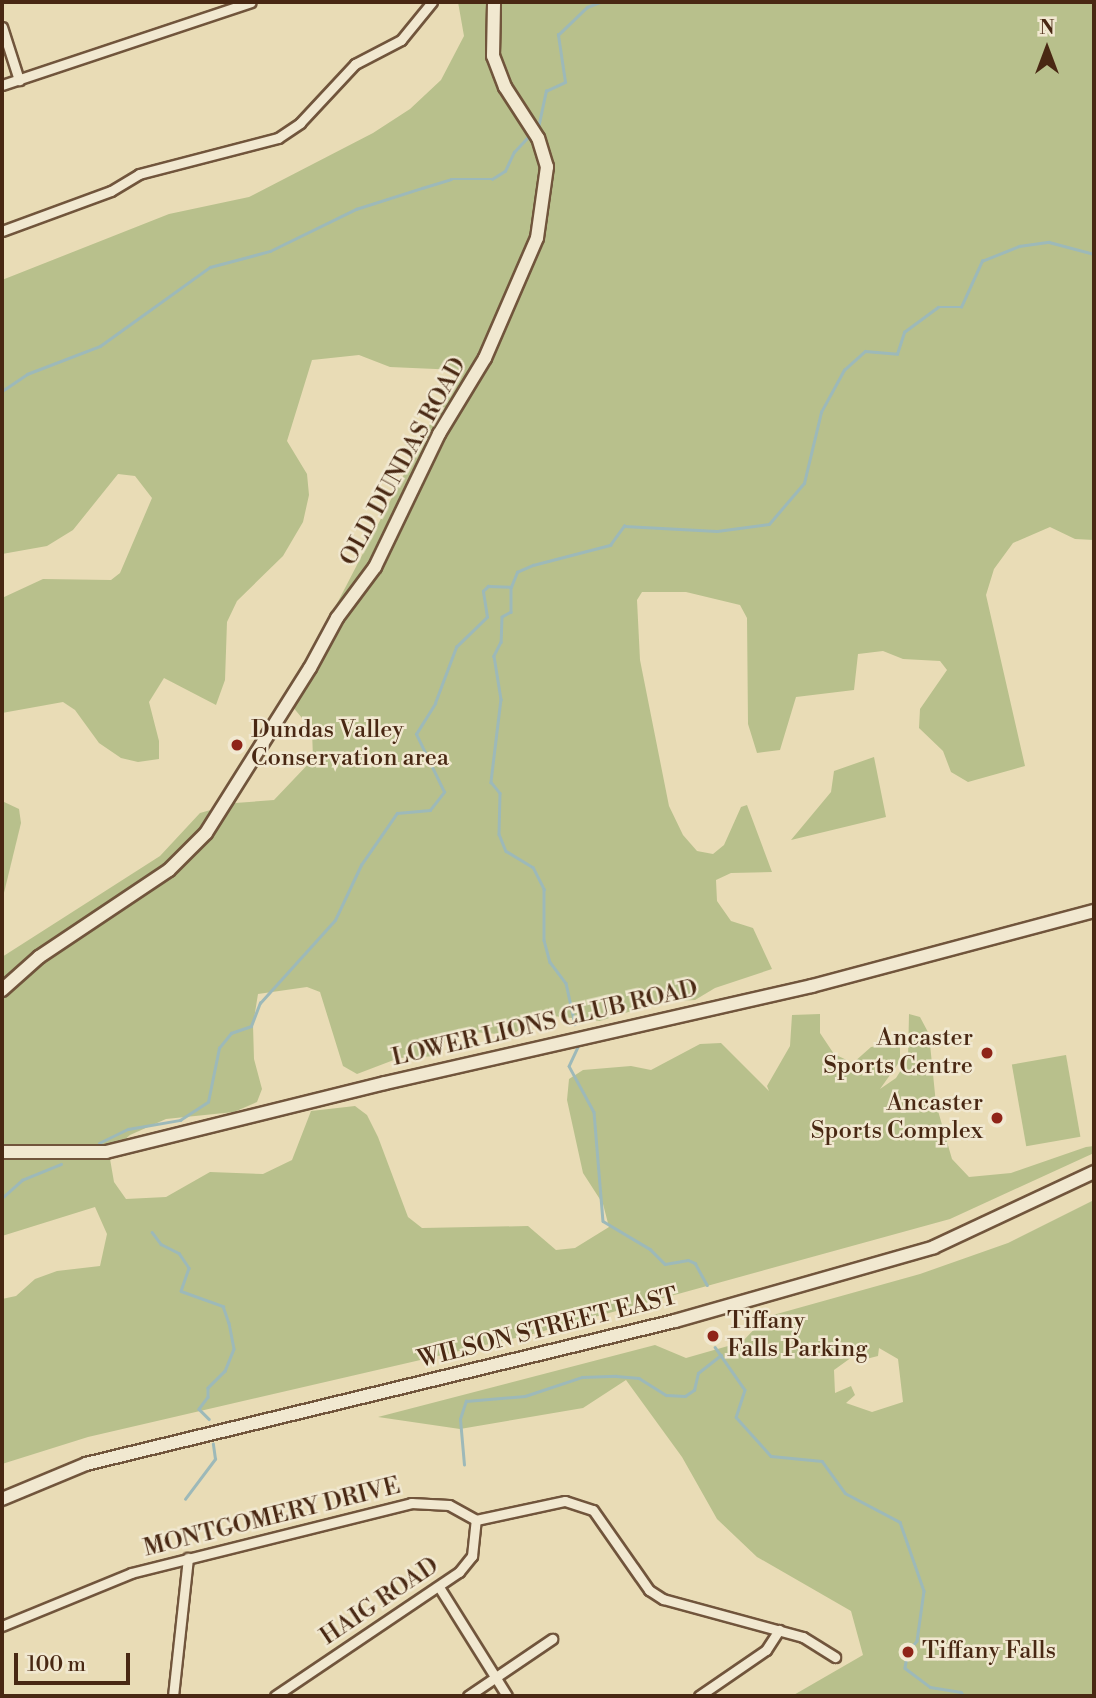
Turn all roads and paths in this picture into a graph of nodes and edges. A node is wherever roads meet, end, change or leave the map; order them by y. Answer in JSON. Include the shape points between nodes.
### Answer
{"nodes":[{"id":1,"x":251,"y":2,"type":"edge"},
{"id":2,"x":432,"y":2,"type":"edge"},
{"id":3,"x":494,"y":2,"type":"edge"},
{"id":4,"x":2,"y":27,"type":"edge"},
{"id":5,"x":19,"y":80,"type":"junction"},
{"id":6,"x":2,"y":85,"type":"edge"},
{"id":7,"x":2,"y":230,"type":"edge"},
{"id":8,"x":1094,"y":911,"type":"edge"},
{"id":9,"x":2,"y":990,"type":"edge"},
{"id":10,"x":2,"y":1152,"type":"edge"},
{"id":11,"x":1094,"y":1172,"type":"edge"},
{"id":12,"x":2,"y":1499,"type":"edge"},
{"id":13,"x":476,"y":1520,"type":"junction"},
{"id":14,"x":188,"y":1558,"type":"junction"},
{"id":15,"x":439,"y":1587,"type":"junction"},
{"id":16,"x":2,"y":1626,"type":"edge"},
{"id":17,"x":779,"y":1630,"type":"junction"},
{"id":18,"x":552,"y":1639,"type":"dead end"},
{"id":19,"x":835,"y":1657,"type":"dead end"},
{"id":20,"x":498,"y":1676,"type":"junction"},
{"id":21,"x":173,"y":1696,"type":"edge"},
{"id":22,"x":275,"y":1696,"type":"edge"},
{"id":23,"x":468,"y":1696,"type":"edge"},
{"id":24,"x":507,"y":1696,"type":"edge"},
{"id":25,"x":699,"y":1696,"type":"edge"}],
"edges":[{"from":1,"to":5,"type":"street"},
{"from":2,"to":7,"type":"street","via":[[401,40],[355,64],[300,123],[278,138],[139,174],[111,191]]},
{"from":3,"to":9,"type":"street","name":"OLD DUNDAS ROAD","via":[[493,57],[538,138],[547,167],[537,238],[485,358],[439,434],[375,567],[337,618],[310,668],[192,850],[39,957]]},
{"from":4,"to":5,"type":"street"},
{"from":5,"to":6,"type":"street"},
{"from":8,"to":10,"type":"street","name":"LOWER LIONS CLUB ROAD","via":[[812,986],[106,1152]]},
{"from":11,"to":12,"type":"street","name":"WILSON STREET EAST","via":[[934,1247],[675,1321],[86,1464]]},
{"from":13,"to":14,"type":"street","name":"MONTGOMERY DRIVE","via":[[449,1505],[411,1503]]},
{"from":13,"to":15,"type":"street","name":"HAIG ROAD","via":[[472,1556]]},
{"from":13,"to":17,"type":"street","via":[[542,1504],[580,1503],[603,1521],[649,1590],[690,1608]]},
{"from":14,"to":16,"type":"street","name":"MONTGOMERY DRIVE","via":[[121,1576]]},
{"from":14,"to":21,"type":"street"},
{"from":15,"to":20,"type":"street"},
{"from":15,"to":22,"type":"street","name":"HAIG ROAD"},
{"from":17,"to":19,"type":"street","via":[[803,1637]]},
{"from":17,"to":25,"type":"street","via":[[766,1650]]},
{"from":18,"to":20,"type":"street"},
{"from":20,"to":23,"type":"street"},
{"from":20,"to":24,"type":"street"}]}
